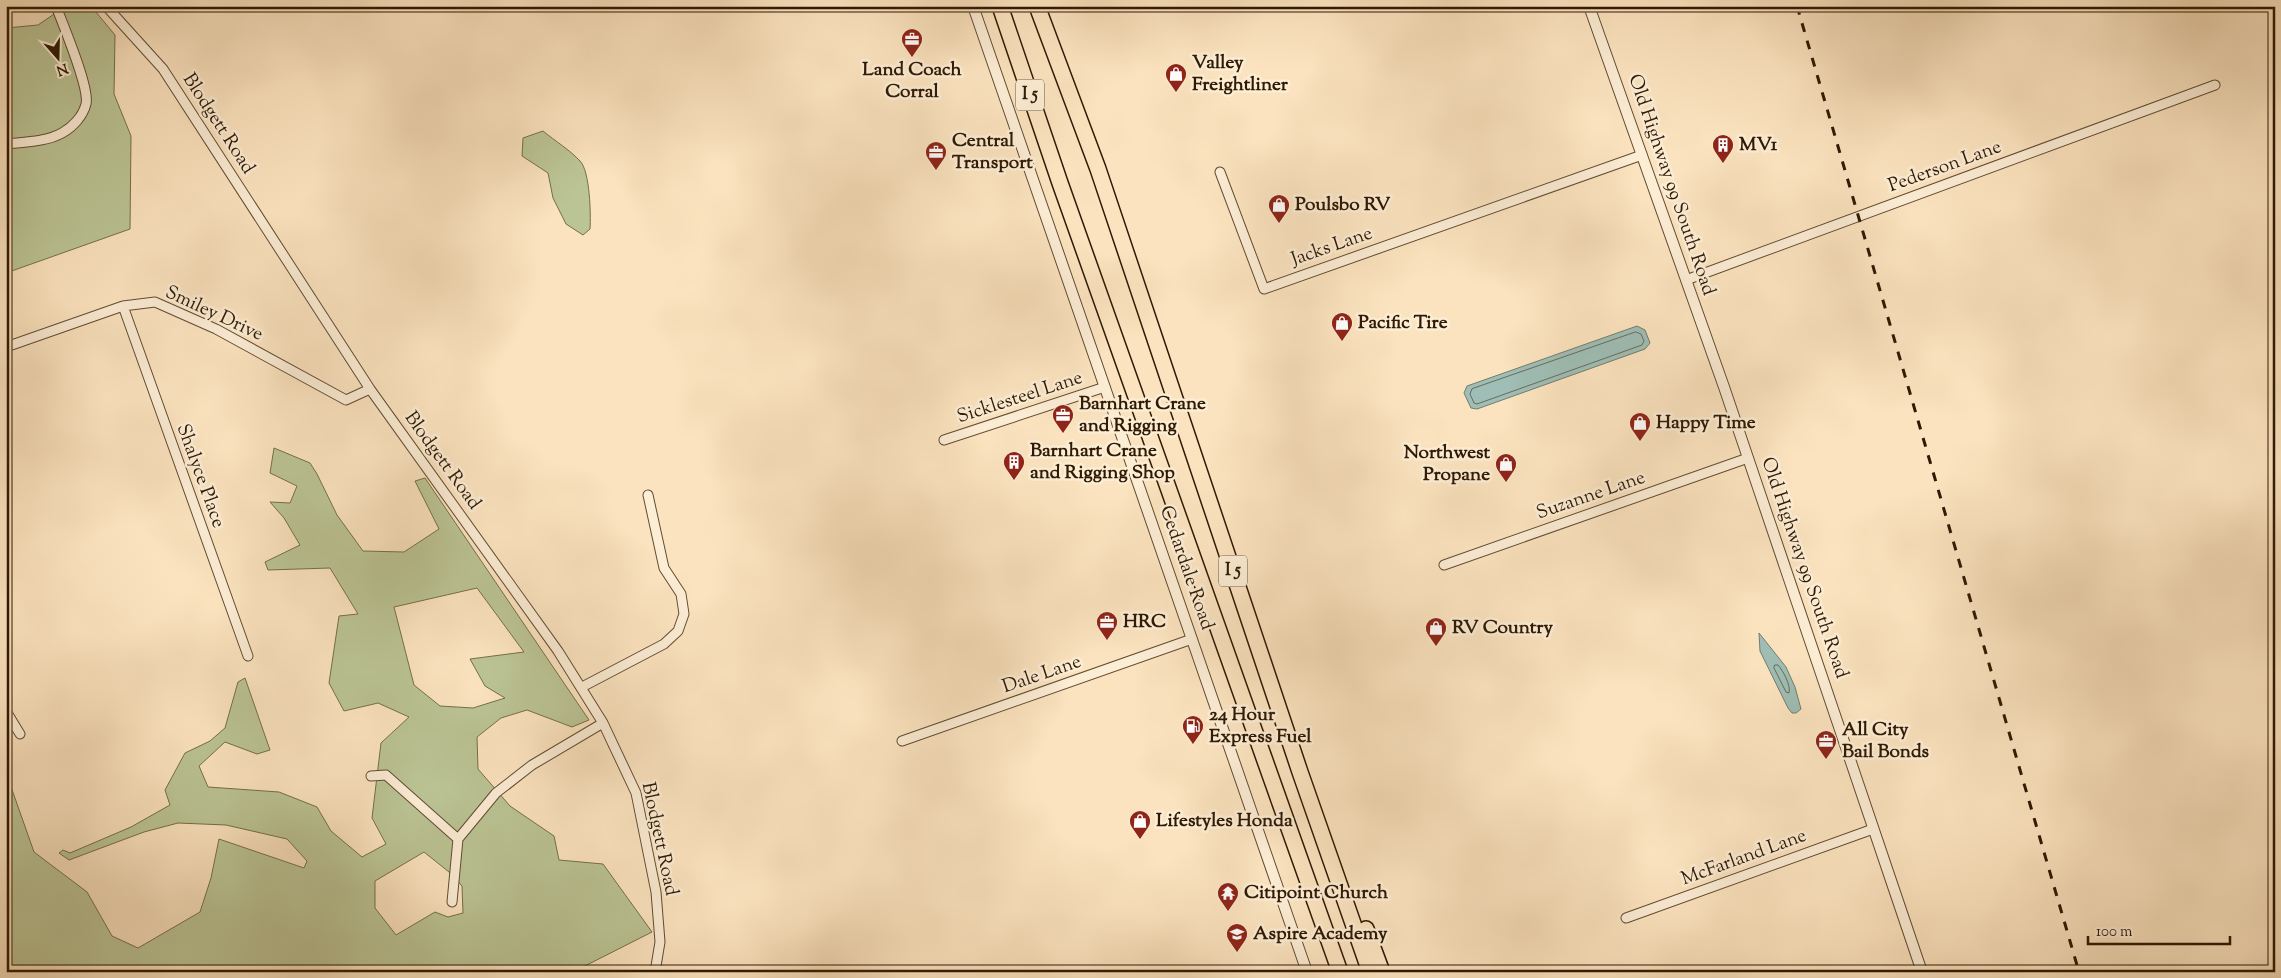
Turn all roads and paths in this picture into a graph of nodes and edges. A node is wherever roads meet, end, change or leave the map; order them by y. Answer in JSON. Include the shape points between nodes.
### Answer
{"nodes":[{"id":1,"x":56,"y":6,"type":"edge"},
{"id":2,"x":106,"y":6,"type":"edge"},
{"id":3,"x":973,"y":6,"type":"edge"},
{"id":4,"x":1000,"y":6,"type":"edge"},
{"id":5,"x":1037,"y":6,"type":"edge"},
{"id":6,"x":1589,"y":6,"type":"edge"},
{"id":7,"x":2215,"y":85,"type":"dead end"},
{"id":8,"x":6,"y":144,"type":"edge"},
{"id":9,"x":1642,"y":155,"type":"junction"},
{"id":10,"x":1220,"y":172,"type":"dead end"},
{"id":11,"x":1686,"y":280,"type":"junction"},
{"id":12,"x":123,"y":306,"type":"junction"},
{"id":13,"x":6,"y":347,"type":"edge"},
{"id":14,"x":1105,"y":387,"type":"junction"},
{"id":15,"x":370,"y":389,"type":"junction"},
{"id":16,"x":944,"y":440,"type":"dead end"},
{"id":17,"x":1748,"y":458,"type":"junction"},
{"id":18,"x":648,"y":495,"type":"dead end"},
{"id":19,"x":1444,"y":566,"type":"dead end"},
{"id":20,"x":1192,"y":639,"type":"junction"},
{"id":21,"x":248,"y":656,"type":"dead end"},
{"id":22,"x":582,"y":687,"type":"junction"},
{"id":23,"x":6,"y":711,"type":"edge"},
{"id":24,"x":603,"y":723,"type":"junction"},
{"id":25,"x":20,"y":734,"type":"dead end"},
{"id":26,"x":902,"y":741,"type":"dead end"},
{"id":27,"x":1300,"y":772,"type":"junction"},
{"id":28,"x":371,"y":776,"type":"dead end"},
{"id":29,"x":1873,"y":829,"type":"junction"},
{"id":30,"x":458,"y":839,"type":"junction"},
{"id":31,"x":452,"y":902,"type":"dead end"},
{"id":32,"x":1626,"y":918,"type":"dead end"},
{"id":33,"x":655,"y":972,"type":"edge"},
{"id":34,"x":1307,"y":972,"type":"edge"},
{"id":35,"x":1340,"y":972,"type":"edge"},
{"id":36,"x":1370,"y":972,"type":"edge"},
{"id":37,"x":1382,"y":972,"type":"edge"},
{"id":38,"x":1922,"y":972,"type":"edge"}],
"edges":[{"from":1,"to":8,"type":"street","via":[[82,77],[86,103],[77,122],[62,134]]},
{"from":2,"to":15,"type":"street","name":"Blodgett Road","via":[[163,68]]},
{"from":3,"to":14,"type":"street","name":"Cedardale Road"},
{"from":4,"to":35,"type":"highway","number":"I 5"},
{"from":5,"to":27,"type":"highway","number":"I 5","via":[[1098,169]]},
{"from":6,"to":9,"type":"street","name":"Old Highway 99 South Road"},
{"from":7,"to":11,"type":"street","name":"Pederson Lane"},
{"from":9,"to":10,"type":"street","name":"Jacks Lane","via":[[1264,289]]},
{"from":9,"to":11,"type":"street","name":"Old Highway 99 South Road"},
{"from":11,"to":17,"type":"street","name":"Old Highway 99 South Road"},
{"from":12,"to":13,"type":"street","name":"Smiley Drive"},
{"from":12,"to":15,"type":"street","name":"Smiley Drive","via":[[155,302],[216,329],[346,400]]},
{"from":12,"to":21,"type":"street","name":"Shalyce Place"},
{"from":14,"to":16,"type":"street","name":"Sicklesteel Lane"},
{"from":14,"to":20,"type":"street","name":"Cedardale Road"},
{"from":15,"to":22,"type":"street","name":"Blodgett Road"},
{"from":17,"to":19,"type":"street","name":"Suzanne Lane"},
{"from":17,"to":29,"type":"street","name":"Old Highway 99 South Road"},
{"from":18,"to":22,"type":"street","via":[[664,568],[681,594],[684,614],[678,631],[664,644]]},
{"from":20,"to":26,"type":"street","name":"Dale Lane"},
{"from":20,"to":34,"type":"street","name":"Cedardale Road"},
{"from":22,"to":24,"type":"street","name":"Blodgett Road"},
{"from":23,"to":25,"type":"street"},
{"from":24,"to":30,"type":"street","via":[[532,765],[496,793]]},
{"from":24,"to":33,"type":"street","name":"Blodgett Road","via":[[636,793],[656,892],[660,942]]},
{"from":27,"to":36,"type":"highway","number":"I 5"},
{"from":27,"to":37,"type":"highway","via":[[1340,861]]},
{"from":28,"to":30,"type":"street","via":[[386,775]]},
{"from":29,"to":32,"type":"street","name":"McFarland Lane"},
{"from":29,"to":38,"type":"street","name":"Old Highway 99 South Road"},
{"from":30,"to":31,"type":"street"}]}
